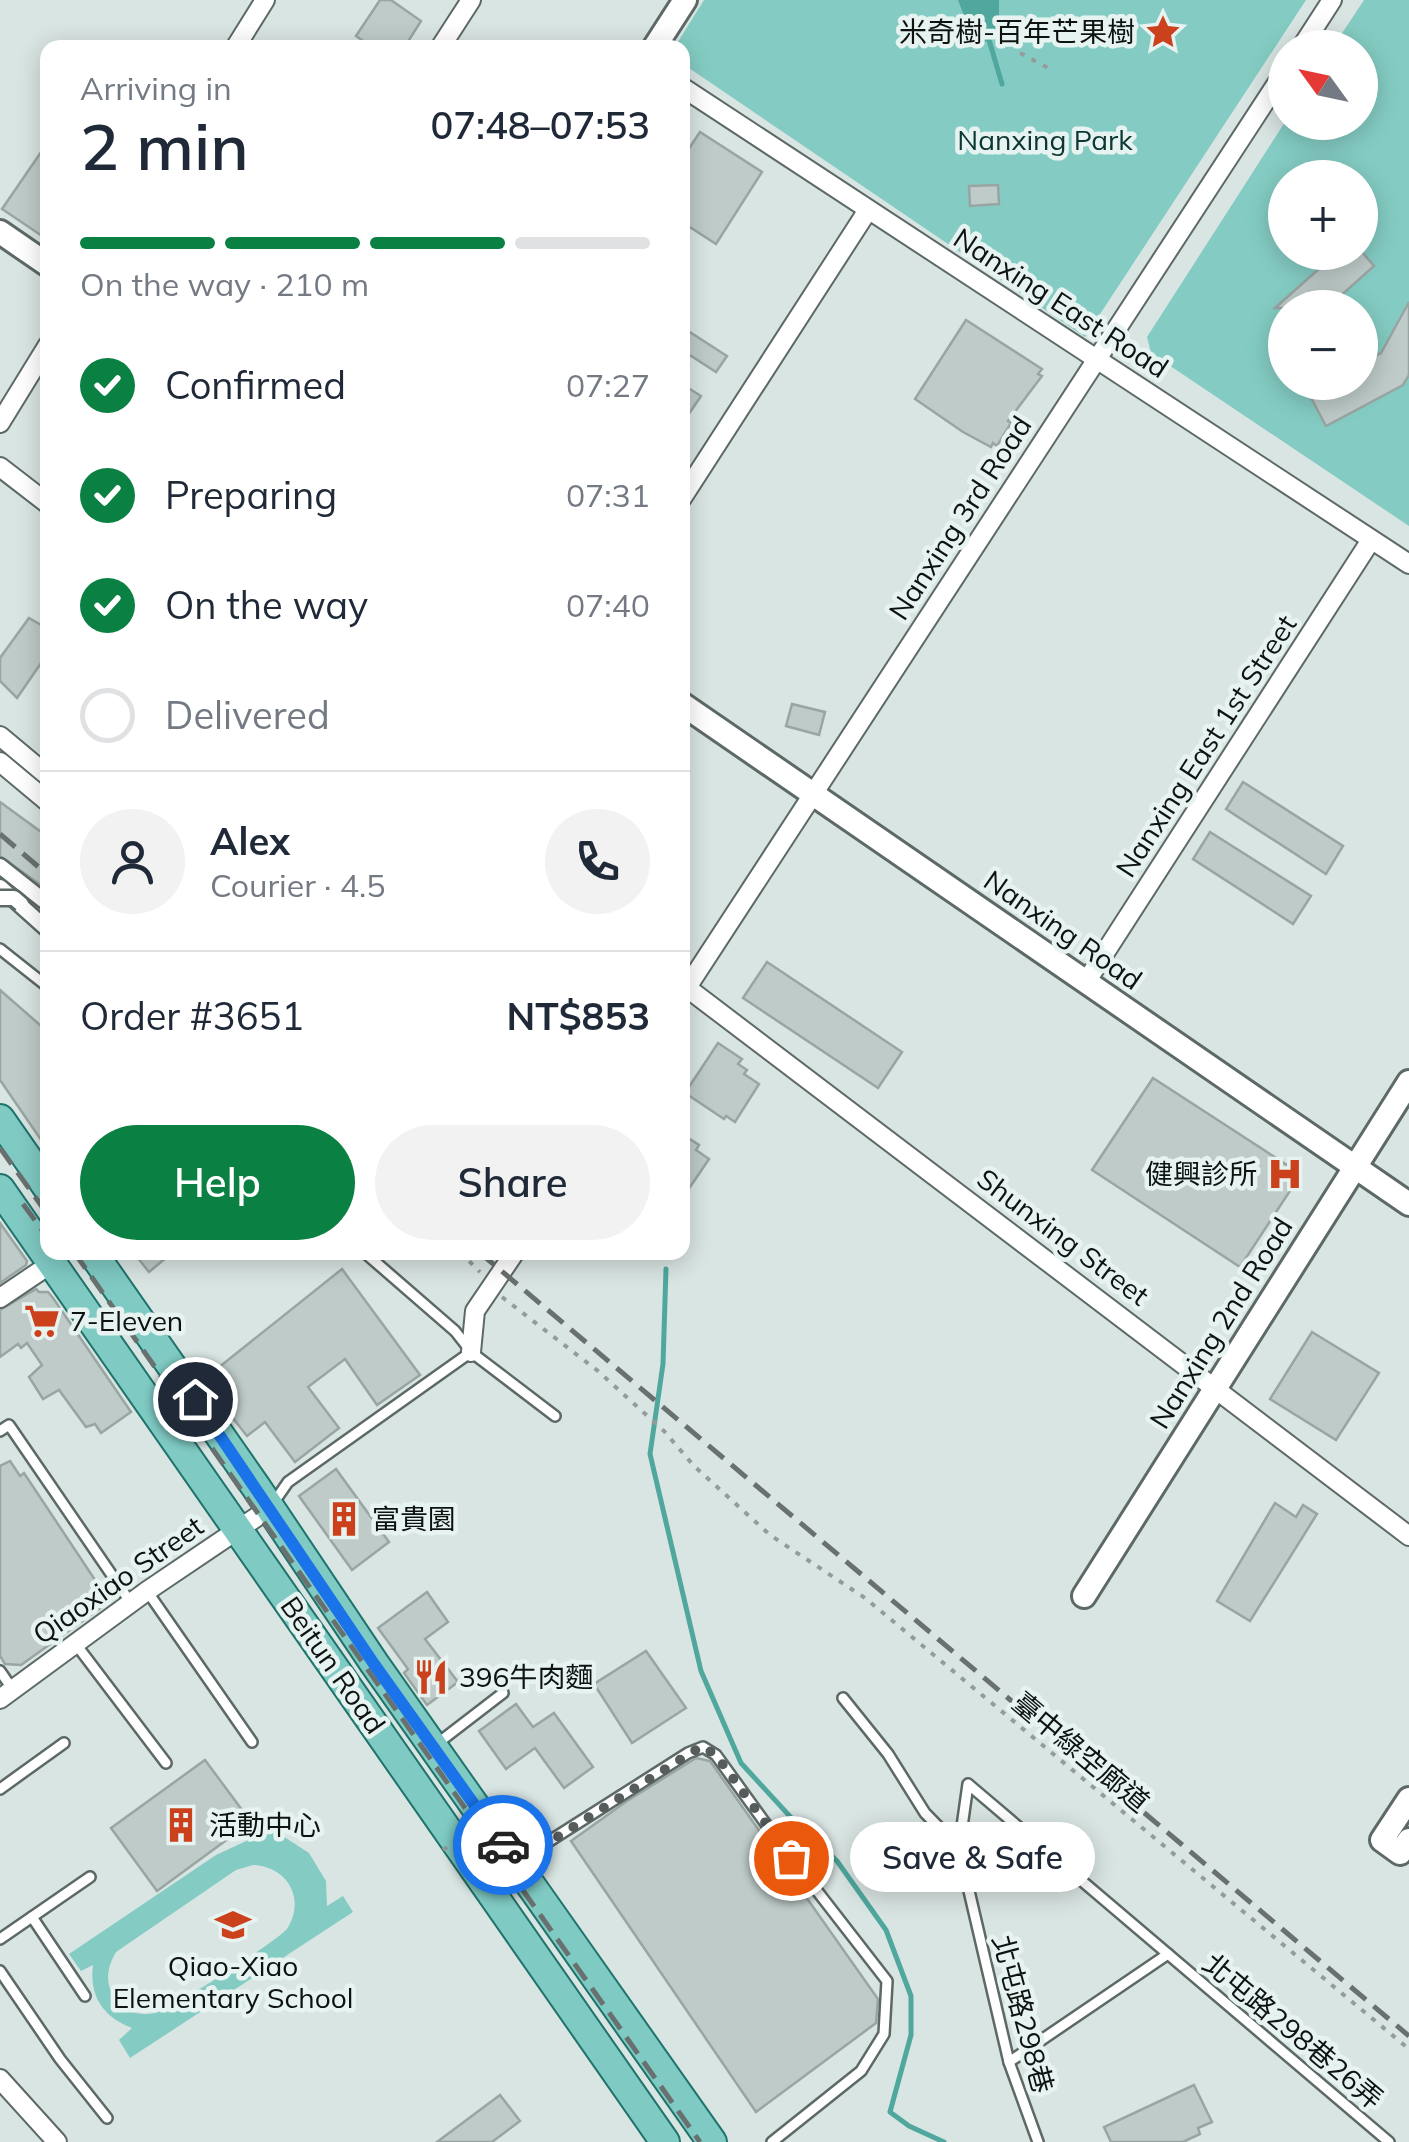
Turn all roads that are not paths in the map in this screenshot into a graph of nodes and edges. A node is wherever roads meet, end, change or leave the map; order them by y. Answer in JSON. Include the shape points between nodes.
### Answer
{"nodes":[{"id":1,"x":265,"y":0,"type":"edge"},
{"id":2,"x":471,"y":0,"type":"edge"},
{"id":3,"x":685,"y":0,"type":"edge"},
{"id":4,"x":1332,"y":0,"type":"edge"},
{"id":5,"x":1313,"y":30,"type":"edge"},
{"id":6,"x":241,"y":40,"type":"edge"},
{"id":7,"x":445,"y":40,"type":"edge"},
{"id":8,"x":659,"y":40,"type":"edge"},
{"id":9,"x":690,"y":93,"type":"edge"},
{"id":10,"x":1268,"y":97,"type":"edge"},
{"id":11,"x":868,"y":210,"type":"junction"},
{"id":12,"x":0,"y":232,"type":"edge"},
{"id":13,"x":40,"y":260,"type":"edge"},
{"id":14,"x":40,"y":358,"type":"edge"},
{"id":15,"x":1095,"y":358,"type":"junction"},
{"id":16,"x":0,"y":423,"type":"edge"},
{"id":17,"x":0,"y":467,"type":"edge"},
{"id":18,"x":690,"y":486,"type":"edge"},
{"id":19,"x":40,"y":498,"type":"edge"},
{"id":20,"x":1371,"y":540,"type":"junction"},
{"id":21,"x":1409,"y":564,"type":"edge"},
{"id":22,"x":690,"y":709,"type":"edge"},
{"id":23,"x":0,"y":736,"type":"edge"},
{"id":24,"x":0,"y":762,"type":"edge"},
{"id":25,"x":40,"y":769,"type":"edge"},
{"id":26,"x":814,"y":794,"type":"junction"},
{"id":27,"x":40,"y":795,"type":"edge"},
{"id":28,"x":0,"y":866,"type":"edge"},
{"id":29,"x":0,"y":886,"type":"edge"},
{"id":30,"x":40,"y":898,"type":"edge"},
{"id":31,"x":12,"y":900,"type":"edge"},
{"id":32,"x":40,"y":923,"type":"edge"},
{"id":33,"x":2,"y":950,"type":"edge"},
{"id":34,"x":690,"y":980,"type":"edge"},
{"id":35,"x":40,"y":981,"type":"edge"},
{"id":36,"x":1086,"y":982,"type":"junction"},
{"id":37,"x":690,"y":994,"type":"edge"},
{"id":38,"x":1409,"y":1082,"type":"edge"},
{"id":39,"x":0,"y":1119,"type":"edge"},
{"id":40,"x":1356,"y":1166,"type":"junction"},
{"id":41,"x":40,"y":1176,"type":"edge"},
{"id":42,"x":0,"y":1189,"type":"edge"},
{"id":43,"x":1409,"y":1204,"type":"edge"},
{"id":44,"x":40,"y":1247,"type":"edge"},
{"id":45,"x":49,"y":1260,"type":"edge"},
{"id":46,"x":98,"y":1260,"type":"edge"},
{"id":47,"x":373,"y":1260,"type":"edge"},
{"id":48,"x":510,"y":1260,"type":"edge"},
{"id":49,"x":52,"y":1264,"type":"junction"},
{"id":50,"x":0,"y":1298,"type":"edge"},
{"id":51,"x":472,"y":1352,"type":"junction"},
{"id":52,"x":1215,"y":1388,"type":"junction"},
{"id":53,"x":554,"y":1416,"type":"dead end"},
{"id":54,"x":0,"y":1431,"type":"edge"},
{"id":55,"x":270,"y":1508,"type":"junction"},
{"id":56,"x":239,"y":1530,"type":"junction"},
{"id":57,"x":1409,"y":1536,"type":"edge"},
{"id":58,"x":1084,"y":1596,"type":"dead end"},
{"id":59,"x":139,"y":1597,"type":"junction"},
{"id":60,"x":74,"y":1643,"type":"junction"},
{"id":61,"x":0,"y":1671,"type":"edge"},
{"id":62,"x":503,"y":1693,"type":"dead end"},
{"id":63,"x":6,"y":1695,"type":"edge"},
{"id":64,"x":843,"y":1698,"type":"dead end"},
{"id":65,"x":252,"y":1742,"type":"dead end"},
{"id":66,"x":64,"y":1743,"type":"dead end"},
{"id":67,"x":434,"y":1746,"type":"junction"},
{"id":68,"x":166,"y":1762,"type":"dead end"},
{"id":69,"x":0,"y":1789,"type":"edge"},
{"id":70,"x":1409,"y":1800,"type":"edge"},
{"id":71,"x":1409,"y":1840,"type":"edge"},
{"id":72,"x":958,"y":1848,"type":"junction"},
{"id":73,"x":516,"y":1863,"type":"junction"},
{"id":74,"x":90,"y":1877,"type":"dead end"},
{"id":75,"x":32,"y":1917,"type":"junction"},
{"id":76,"x":0,"y":1938,"type":"edge"},
{"id":77,"x":1168,"y":1954,"type":"junction"},
{"id":78,"x":0,"y":1970,"type":"edge"},
{"id":79,"x":85,"y":1996,"type":"dead end"},
{"id":80,"x":1008,"y":2062,"type":"junction"},
{"id":81,"x":0,"y":2079,"type":"edge"},
{"id":82,"x":107,"y":2118,"type":"dead end"},
{"id":83,"x":40,"y":2125,"type":"junction"},
{"id":84,"x":30,"y":2142,"type":"edge"},
{"id":85,"x":57,"y":2142,"type":"edge"},
{"id":86,"x":665,"y":2142,"type":"edge"},
{"id":87,"x":712,"y":2142,"type":"edge"},
{"id":88,"x":772,"y":2142,"type":"edge"},
{"id":89,"x":1038,"y":2142,"type":"edge"},
{"id":90,"x":1389,"y":2142,"type":"edge"}],
"edges":[{"from":1,"to":6,"type":"street"},
{"from":2,"to":7,"type":"street"},
{"from":3,"to":8,"type":"street"},
{"from":4,"to":5,"type":"street"},
{"from":9,"to":11,"type":"street","name":"Nanxing East Road"},
{"from":10,"to":15,"type":"street","name":"Nanxing 3rd Road"},
{"from":11,"to":15,"type":"street","name":"Nanxing East Road"},
{"from":11,"to":18,"type":"street"},
{"from":12,"to":13,"type":"street"},
{"from":14,"to":16,"type":"street"},
{"from":15,"to":20,"type":"street","name":"Nanxing East Road"},
{"from":15,"to":26,"type":"street","name":"Nanxing 3rd Road"},
{"from":17,"to":19,"type":"street"},
{"from":20,"to":21,"type":"street","name":"Nanxing East Road"},
{"from":20,"to":36,"type":"street","name":"Nanxing East 1st Street"},
{"from":22,"to":26,"type":"street","name":"Nanxing Road"},
{"from":23,"to":25,"type":"street"},
{"from":24,"to":27,"type":"street"},
{"from":26,"to":34,"type":"street","name":"Nanxing 3rd Road"},
{"from":26,"to":36,"type":"street","name":"Nanxing Road"},
{"from":28,"to":30,"type":"street"},
{"from":29,"to":31,"type":"street"},
{"from":31,"to":32,"type":"street"},
{"from":33,"to":35,"type":"lane"},
{"from":36,"to":40,"type":"street","name":"Nanxing Road"},
{"from":37,"to":52,"type":"street","name":"Shunxing Street"},
{"from":38,"to":40,"type":"street","name":"Nanxing 2nd Road"},
{"from":39,"to":41,"type":"main road"},
{"from":40,"to":43,"type":"street","name":"Nanxing Road"},
{"from":40,"to":52,"type":"street","name":"Nanxing 2nd Road"},
{"from":42,"to":44,"type":"main road","name":"Beitun Road"},
{"from":45,"to":49,"type":"main road","name":"Beitun Road"},
{"from":46,"to":55,"type":"main road","name":"Beitun Road"},
{"from":47,"to":51,"type":"lane"},
{"from":48,"to":51,"type":"street","via":[[475,1311]]},
{"from":49,"to":50,"type":"street"},
{"from":49,"to":56,"type":"main road","name":"Beitun Road"},
{"from":51,"to":53,"type":"lane"},
{"from":51,"to":55,"type":"lane","via":[[288,1482]]},
{"from":52,"to":57,"type":"street","name":"Shunxing Street"},
{"from":52,"to":58,"type":"street","name":"Nanxing 2nd Road"},
{"from":54,"to":59,"type":"lane","via":[[9,1425]]},
{"from":55,"to":56,"type":"street","name":"Qiaoxiao Street"},
{"from":55,"to":67,"type":"main road","name":"Beitun Road"},
{"from":56,"to":59,"type":"street","name":"Qiaoxiao Street"},
{"from":56,"to":86,"type":"main road","name":"Beitun Road"},
{"from":59,"to":60,"type":"street","name":"Qiaoxiao Street"},
{"from":59,"to":65,"type":"lane"},
{"from":60,"to":63,"type":"street","name":"Qiaoxiao Street"},
{"from":60,"to":68,"type":"lane"},
{"from":61,"to":63,"type":"lane"},
{"from":62,"to":67,"type":"lane"},
{"from":64,"to":72,"type":"lane","name":"北屯路298巷"},
{"from":66,"to":69,"type":"lane"},
{"from":67,"to":73,"type":"main road","name":"Beitun Road"},
{"from":70,"to":71,"type":"street","via":[[1382,1840],[1400,1853]]},
{"from":72,"to":77,"type":"lane","name":"北屯路298巷26弄","via":[[968,1784]]},
{"from":72,"to":80,"type":"lane","name":"北屯路298巷"},
{"from":73,"to":87,"type":"main road","name":"Beitun Road"},
{"from":73,"to":88,"type":"lane","via":[[688,1753],[702,1746],[716,1755],[887,1980],[884,2034],[861,2070]]},
{"from":74,"to":75,"type":"lane"},
{"from":75,"to":76,"type":"lane"},
{"from":75,"to":79,"type":"lane"},
{"from":77,"to":80,"type":"lane","name":"北屯路298巷26弄"},
{"from":77,"to":90,"type":"lane","name":"北屯路298巷26弄"},
{"from":78,"to":82,"type":"lane"},
{"from":80,"to":89,"type":"lane","name":"北屯路298巷"},
{"from":81,"to":83,"type":"street"},
{"from":83,"to":84,"type":"street"},
{"from":83,"to":85,"type":"street"}]}
